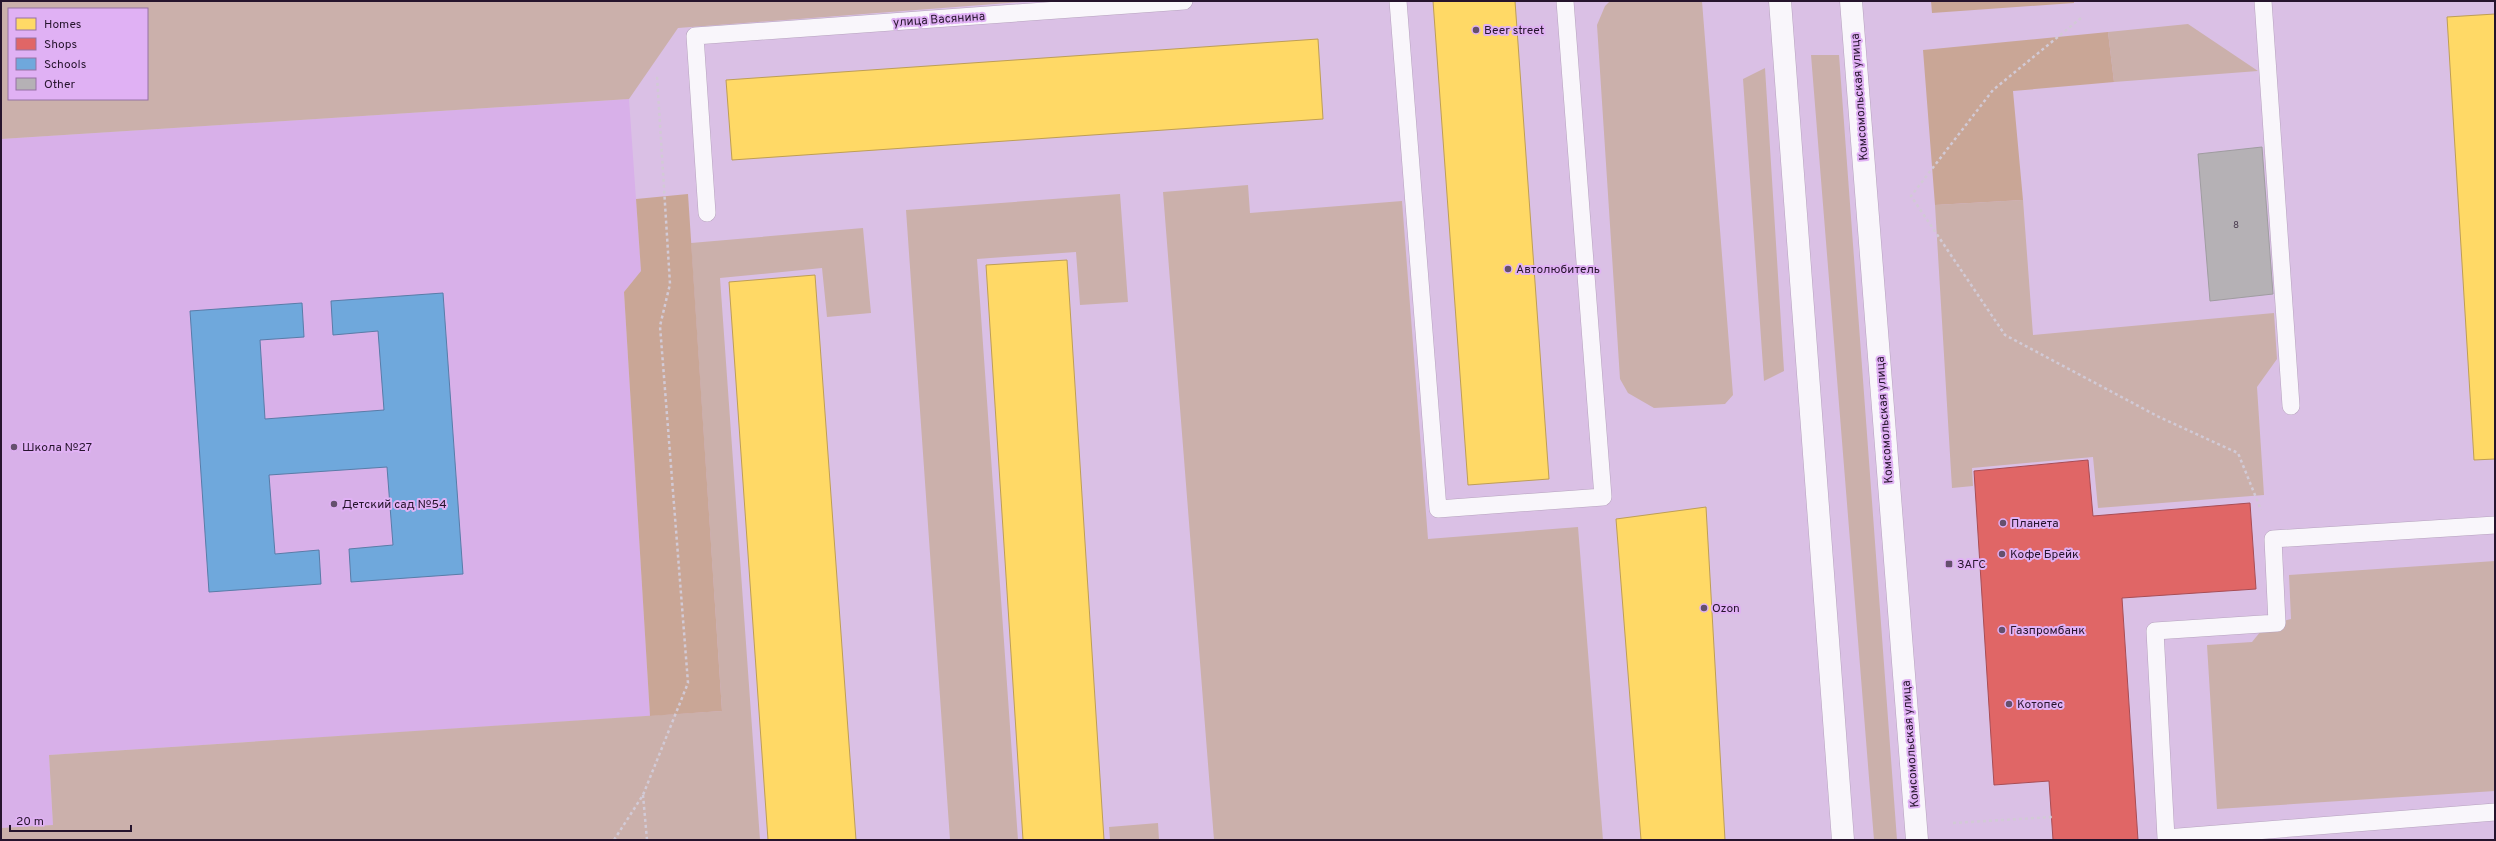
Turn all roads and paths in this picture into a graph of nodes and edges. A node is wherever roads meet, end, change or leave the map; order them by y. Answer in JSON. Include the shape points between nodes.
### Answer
{"nodes":[{"id":1,"x":1184,"y":1,"type":"edge"},
{"id":2,"x":1398,"y":1,"type":"edge"},
{"id":3,"x":1565,"y":1,"type":"edge"},
{"id":4,"x":1780,"y":1,"type":"edge"},
{"id":5,"x":1851,"y":1,"type":"edge"},
{"id":6,"x":2263,"y":1,"type":"edge"},
{"id":7,"x":2081,"y":18,"type":"dead end"},
{"id":8,"x":657,"y":76,"type":"dead end"},
{"id":9,"x":707,"y":213,"type":"dead end"},
{"id":10,"x":2291,"y":406,"type":"dead end"},
{"id":11,"x":2495,"y":525,"type":"edge"},
{"id":12,"x":2273,"y":539,"type":"junction"},
{"id":13,"x":643,"y":795,"type":"junction"},
{"id":14,"x":2495,"y":812,"type":"edge"},
{"id":15,"x":2052,"y":817,"type":"dead end"},
{"id":16,"x":1953,"y":823,"type":"dead end"},
{"id":17,"x":614,"y":840,"type":"edge"},
{"id":18,"x":647,"y":840,"type":"edge"},
{"id":19,"x":1844,"y":840,"type":"edge"},
{"id":20,"x":1917,"y":840,"type":"edge"}],
"edges":[{"from":1,"to":9,"type":"lane","name":"улица Васянина","via":[[695,36]]},
{"from":2,"to":3,"type":"lane","via":[[1438,508],[1603,497]]},
{"from":4,"to":19,"type":"street"},
{"from":5,"to":20,"type":"street","name":"Комсомольская улица"},
{"from":6,"to":10,"type":"lane"},
{"from":7,"to":12,"type":"path","via":[[1993,90],[1911,196],[2005,335],[2158,416],[2238,453]]},
{"from":8,"to":13,"type":"path","via":[[670,284],[660,326],[688,683]]},
{"from":11,"to":12,"type":"lane"},
{"from":12,"to":14,"type":"lane","via":[[2277,624],[2155,631],[2166,838]]},
{"from":13,"to":17,"type":"path"},
{"from":13,"to":18,"type":"path"},
{"from":15,"to":16,"type":"path"}]}
